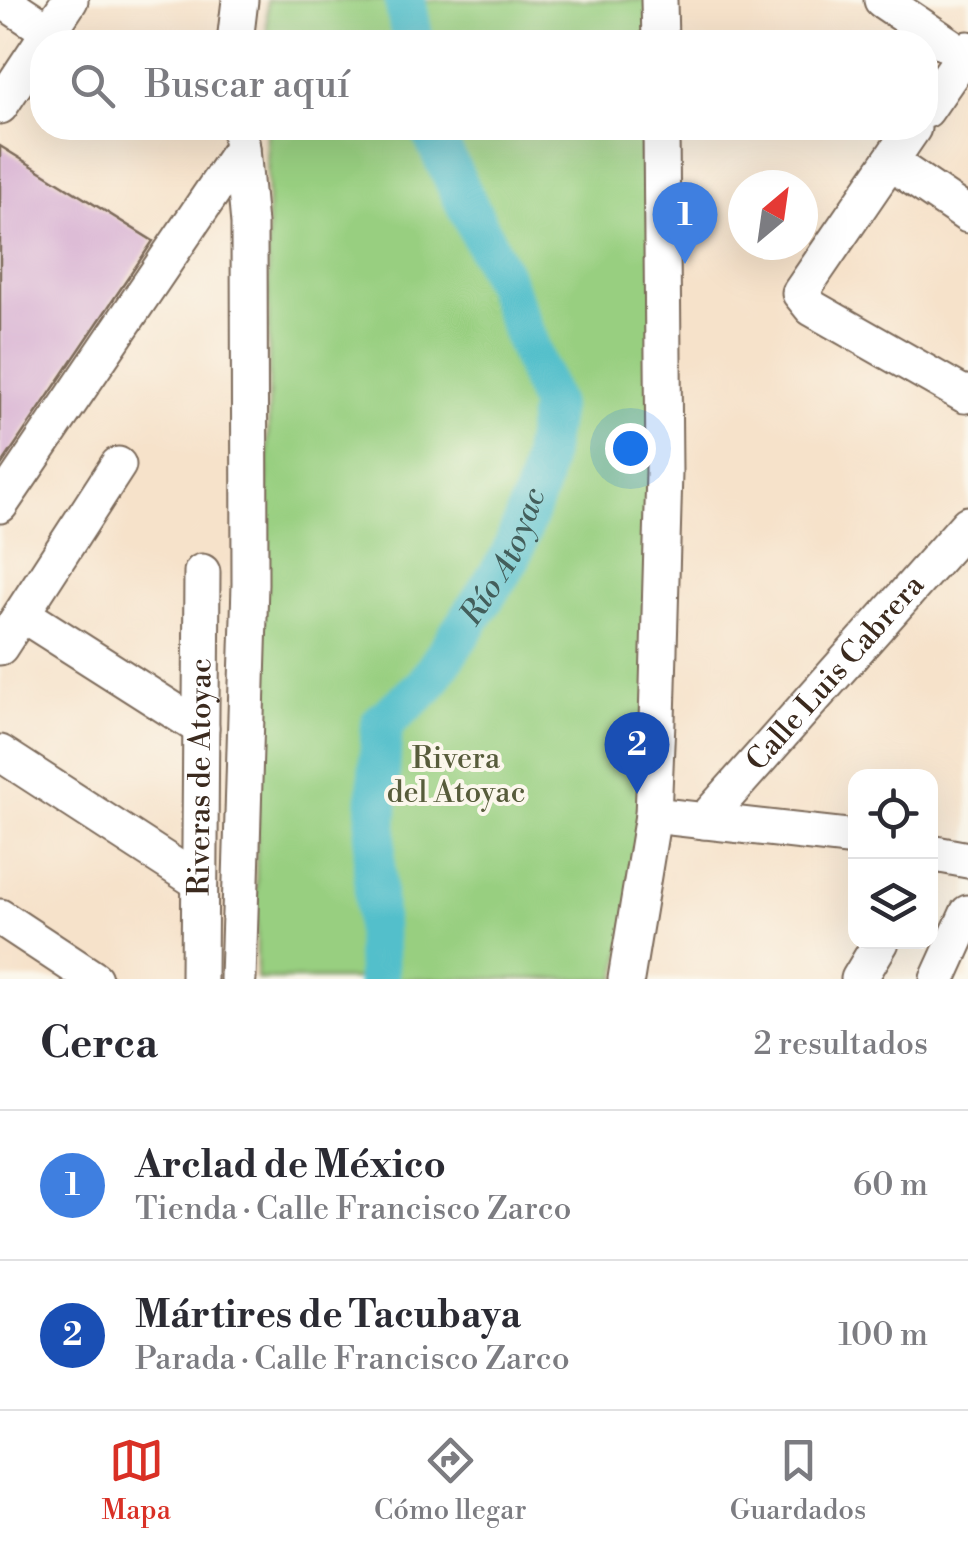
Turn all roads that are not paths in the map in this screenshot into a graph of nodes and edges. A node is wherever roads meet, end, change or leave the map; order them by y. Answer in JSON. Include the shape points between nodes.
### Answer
{"nodes":[{"id":1,"x":2,"y":0,"type":"edge"},
{"id":2,"x":70,"y":0,"type":"edge"},
{"id":3,"x":240,"y":0,"type":"edge"},
{"id":4,"x":659,"y":0,"type":"edge"},
{"id":5,"x":882,"y":0,"type":"edge"},
{"id":6,"x":47,"y":30,"type":"edge"},
{"id":7,"x":50,"y":30,"type":"edge"},
{"id":8,"x":236,"y":30,"type":"edge"},
{"id":9,"x":660,"y":30,"type":"edge"},
{"id":10,"x":929,"y":30,"type":"edge"},
{"id":11,"x":938,"y":36,"type":"edge"},
{"id":12,"x":966,"y":54,"type":"edge"},
{"id":13,"x":30,"y":60,"type":"edge"},
{"id":14,"x":938,"y":93,"type":"edge"},
{"id":15,"x":0,"y":106,"type":"edge"},
{"id":16,"x":239,"y":140,"type":"edge"},
{"id":17,"x":240,"y":140,"type":"edge"},
{"id":18,"x":661,"y":140,"type":"edge"},
{"id":19,"x":906,"y":140,"type":"edge"},
{"id":20,"x":890,"y":162,"type":"junction"},
{"id":21,"x":968,"y":215,"type":"edge"},
{"id":22,"x":966,"y":394,"type":"edge"},
{"id":23,"x":118,"y":465,"type":"dead end"},
{"id":24,"x":0,"y":505,"type":"edge"},
{"id":25,"x":968,"y":524,"type":"edge"},
{"id":26,"x":202,"y":572,"type":"dead end"},
{"id":27,"x":22,"y":614,"type":"junction"},
{"id":28,"x":0,"y":647,"type":"edge"},
{"id":29,"x":201,"y":728,"type":"junction"},
{"id":30,"x":0,"y":753,"type":"edge"},
{"id":31,"x":652,"y":815,"type":"junction"},
{"id":32,"x":704,"y":821,"type":"junction"},
{"id":33,"x":848,"y":837,"type":"edge"},
{"id":34,"x":200,"y":882,"type":"junction"},
{"id":35,"x":968,"y":913,"type":"edge"},
{"id":36,"x":0,"y":917,"type":"edge"},
{"id":37,"x":877,"y":949,"type":"edge"},
{"id":38,"x":94,"y":979,"type":"edge"},
{"id":39,"x":199,"y":979,"type":"edge"},
{"id":40,"x":238,"y":979,"type":"edge"},
{"id":41,"x":626,"y":979,"type":"edge"},
{"id":42,"x":859,"y":979,"type":"edge"},
{"id":43,"x":938,"y":979,"type":"edge"}],
"edges":[{"from":1,"to":6,"type":"street"},
{"from":2,"to":7,"type":"street"},
{"from":3,"to":8,"type":"street"},
{"from":4,"to":9,"type":"street"},
{"from":5,"to":10,"type":"street"},
{"from":11,"to":12,"type":"street"},
{"from":12,"to":14,"type":"street"},
{"from":13,"to":15,"type":"street"},
{"from":16,"to":24,"type":"street"},
{"from":17,"to":40,"type":"street","via":[[249,224],[250,584]]},
{"from":18,"to":31,"type":"street","via":[[664,472]]},
{"from":19,"to":20,"type":"street"},
{"from":20,"to":21,"type":"street"},
{"from":20,"to":22,"type":"street","via":[[800,292],[812,308]]},
{"from":23,"to":27,"type":"street"},
{"from":25,"to":32,"type":"street","name":"Calle Luis Cabrera"},
{"from":26,"to":29,"type":"street","name":"Riveras de Atoyac"},
{"from":27,"to":28,"type":"street"},
{"from":27,"to":29,"type":"street"},
{"from":29,"to":34,"type":"street","name":"Riveras de Atoyac"},
{"from":30,"to":34,"type":"street"},
{"from":31,"to":32,"type":"street"},
{"from":31,"to":41,"type":"street"},
{"from":32,"to":33,"type":"street"},
{"from":34,"to":39,"type":"street","name":"Riveras de Atoyac"},
{"from":35,"to":43,"type":"street"},
{"from":36,"to":38,"type":"street"},
{"from":37,"to":42,"type":"street"}]}
